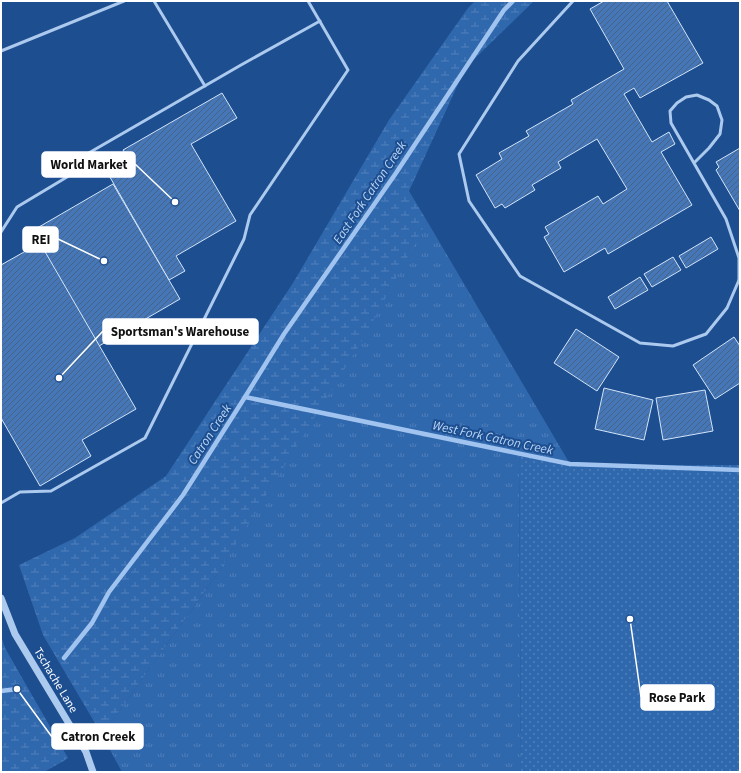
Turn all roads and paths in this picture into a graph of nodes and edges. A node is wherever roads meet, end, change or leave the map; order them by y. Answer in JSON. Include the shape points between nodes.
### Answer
{"nodes":[{"id":1,"x":124,"y":1,"type":"edge"},
{"id":2,"x":154,"y":1,"type":"edge"},
{"id":3,"x":308,"y":1,"type":"edge"},
{"id":4,"x":573,"y":1,"type":"edge"},
{"id":5,"x":320,"y":21,"type":"junction"},
{"id":6,"x":1,"y":51,"type":"edge"},
{"id":7,"x":204,"y":86,"type":"junction"},
{"id":8,"x":694,"y":163,"type":"junction"},
{"id":9,"x":1,"y":232,"type":"edge"},
{"id":10,"x":739,"y":280,"type":"edge"},
{"id":11,"x":1,"y":504,"type":"edge"},
{"id":12,"x":1,"y":598,"type":"edge"},
{"id":13,"x":93,"y":772,"type":"edge"}],
"edges":[{"from":1,"to":6,"type":"lane"},
{"from":2,"to":7,"type":"lane"},
{"from":3,"to":5,"type":"lane"},
{"from":4,"to":10,"type":"lane","via":[[518,61],[459,154],[469,201],[520,276],[640,343],[673,346],[706,334],[727,308]]},
{"from":5,"to":7,"type":"lane"},
{"from":5,"to":11,"type":"lane","via":[[348,70],[250,215],[244,239],[145,438],[51,491],[20,492]]},
{"from":7,"to":9,"type":"lane","via":[[88,154],[77,171],[17,207]]},
{"from":8,"to":8,"type":"lane","via":[[671,123],[670,111],[676,103],[686,97],[697,95],[717,106],[722,120],[720,134]]},
{"from":8,"to":10,"type":"lane","via":[[726,219],[739,258]]},
{"from":12,"to":13,"type":"street","name":"Tschache Lane","via":[[15,634],[86,752]]}]}
